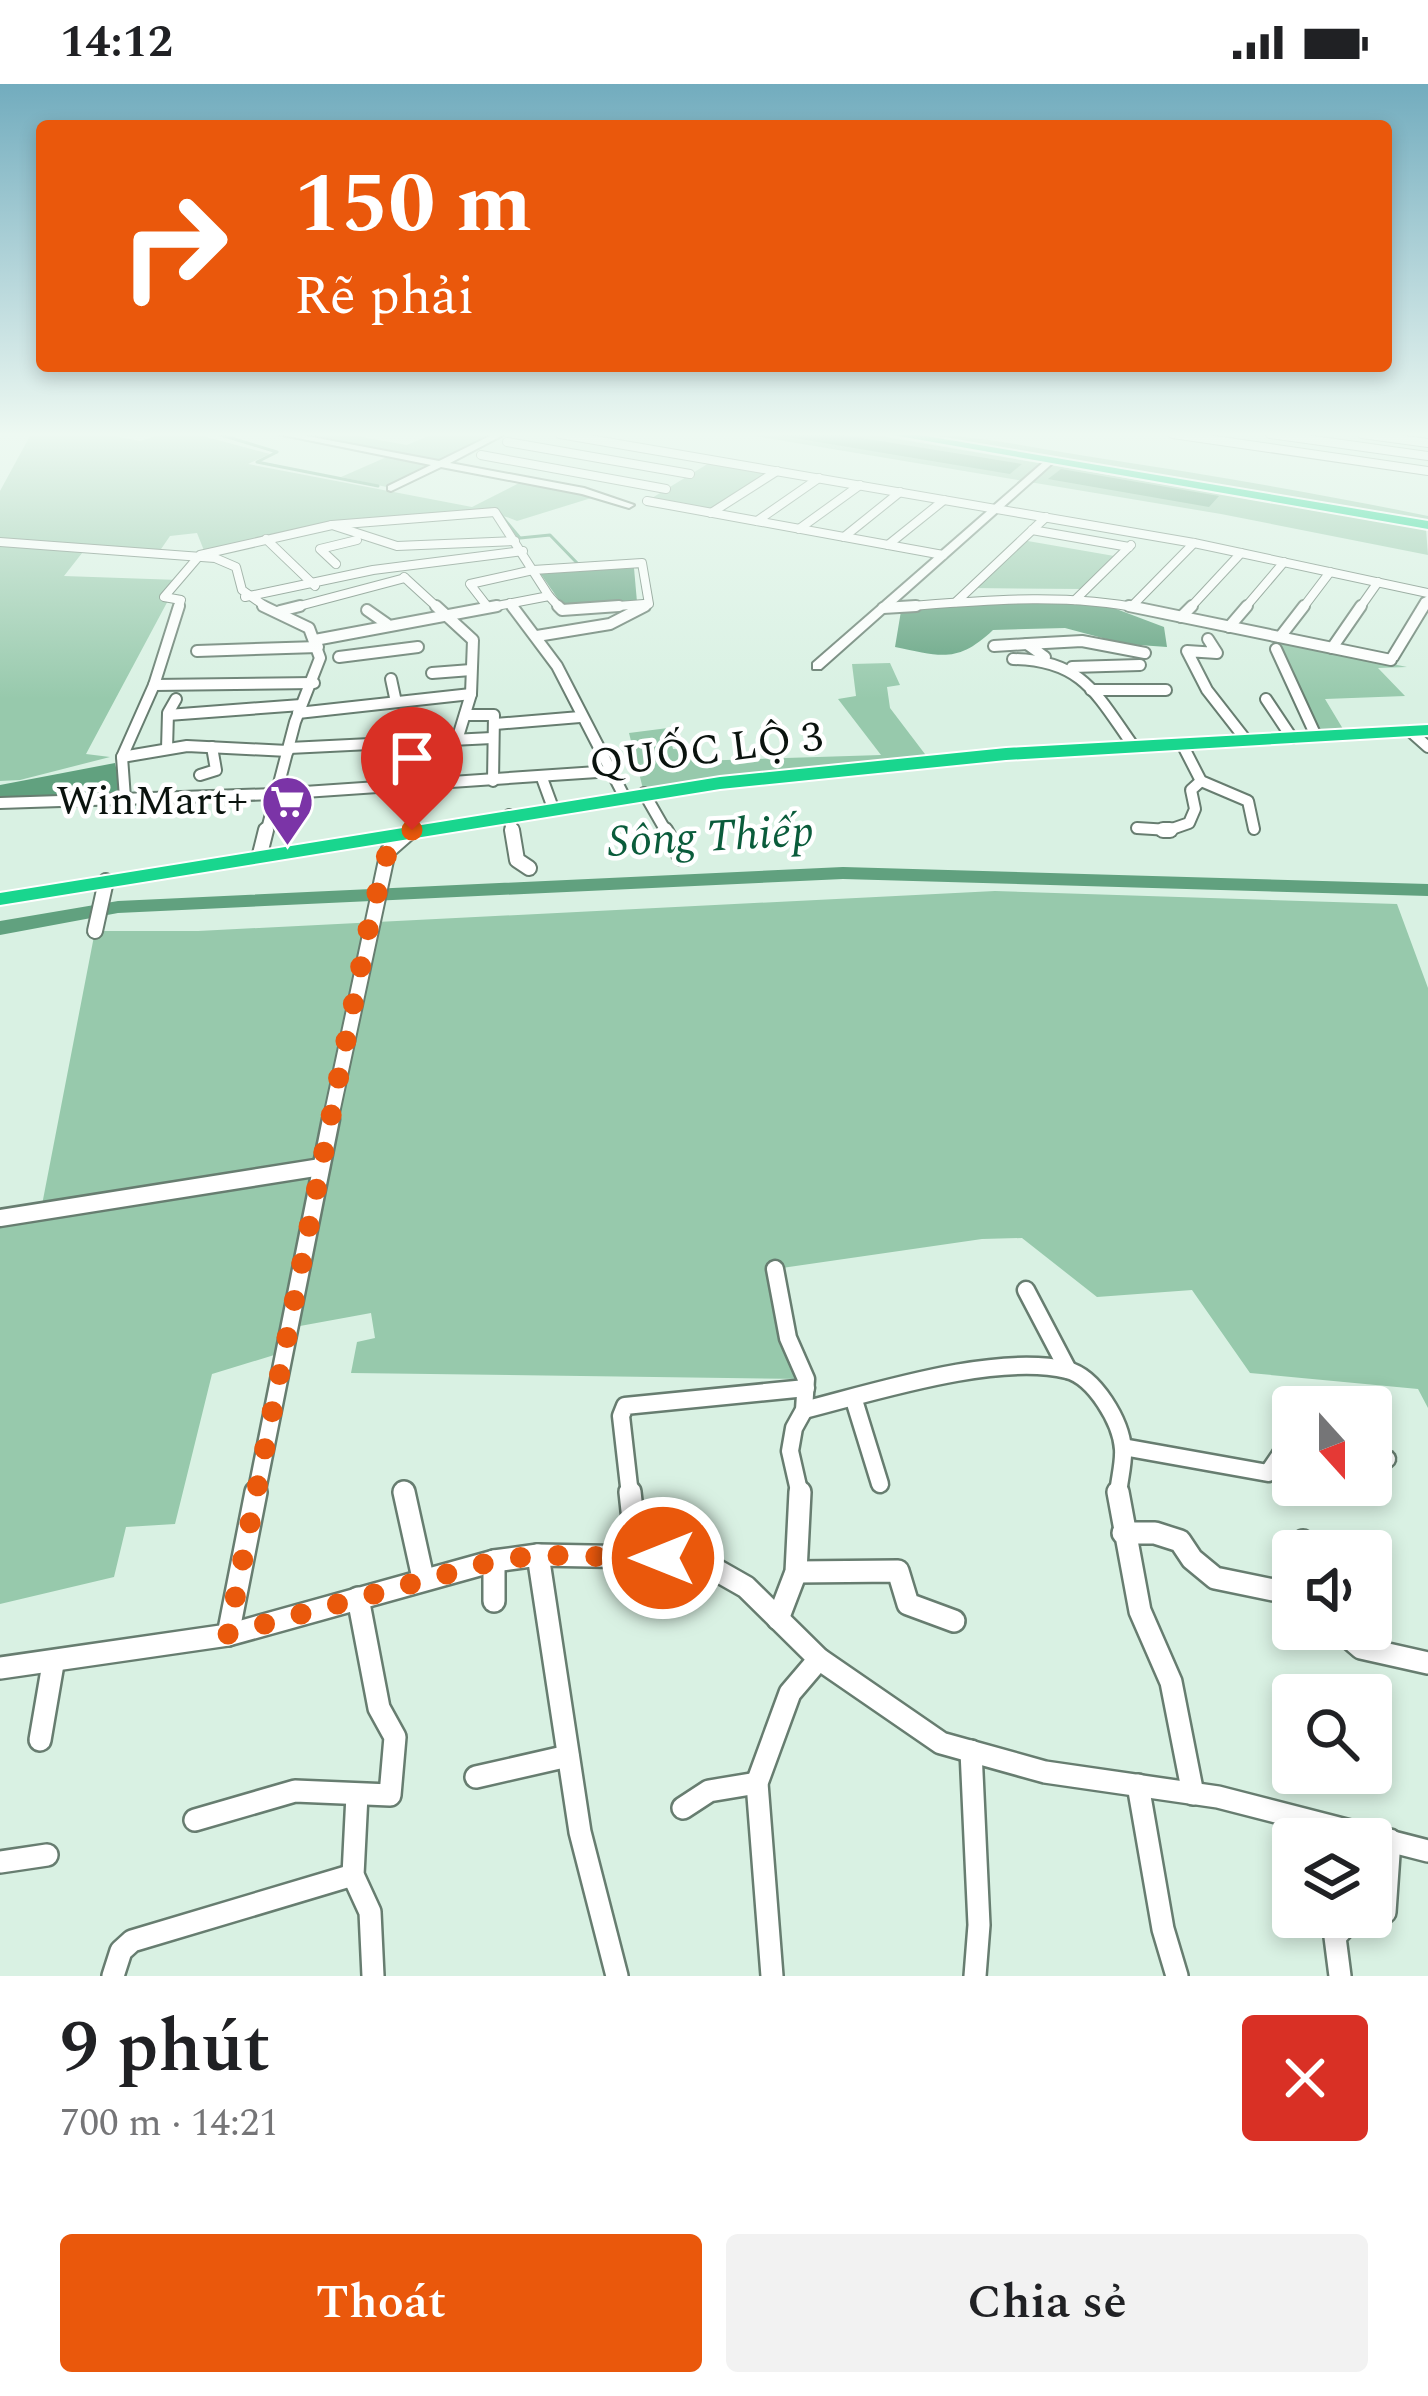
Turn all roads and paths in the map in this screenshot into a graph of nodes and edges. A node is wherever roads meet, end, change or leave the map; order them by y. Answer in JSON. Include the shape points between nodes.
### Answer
{"nodes":[{"id":1,"x":363,"y":522,"type":"edge"},
{"id":2,"x":500,"y":522,"type":"edge"},
{"id":3,"x":764,"y":522,"type":"edge"},
{"id":4,"x":808,"y":522,"type":"edge"},
{"id":5,"x":862,"y":522,"type":"edge"},
{"id":6,"x":916,"y":522,"type":"edge"},
{"id":7,"x":980,"y":522,"type":"edge"},
{"id":8,"x":1040,"y":522,"type":"edge"},
{"id":9,"x":1076,"y":522,"type":"edge"},
{"id":10,"x":332,"y":525,"type":"junction"},
{"id":11,"x":799,"y":529,"type":"junction"},
{"id":12,"x":1032,"y":530,"type":"junction"},
{"id":13,"x":1143,"y":534,"type":"junction"},
{"id":14,"x":844,"y":537,"type":"junction"},
{"id":15,"x":266,"y":539,"type":"junction"},
{"id":16,"x":357,"y":540,"type":"junction"},
{"id":17,"x":515,"y":541,"type":"junction"},
{"id":18,"x":0,"y":542,"type":"edge"},
{"id":19,"x":1194,"y":543,"type":"junction"},
{"id":20,"x":888,"y":545,"type":"junction"},
{"id":21,"x":1129,"y":547,"type":"junction"},
{"id":22,"x":523,"y":551,"type":"junction"},
{"id":23,"x":1241,"y":553,"type":"junction"},
{"id":24,"x":200,"y":555,"type":"junction"},
{"id":25,"x":943,"y":555,"type":"junction"},
{"id":26,"x":1284,"y":562,"type":"junction"},
{"id":27,"x":336,"y":564,"type":"dead end"},
{"id":28,"x":533,"y":570,"type":"junction"},
{"id":29,"x":1330,"y":572,"type":"junction"},
{"id":30,"x":1378,"y":582,"type":"junction"},
{"id":31,"x":311,"y":583,"type":"junction"},
{"id":32,"x":329,"y":596,"type":"junction"},
{"id":33,"x":549,"y":596,"type":"junction"},
{"id":34,"x":1428,"y":596,"type":"edge"},
{"id":35,"x":245,"y":597,"type":"junction"},
{"id":36,"x":1075,"y":601,"type":"junction"},
{"id":37,"x":510,"y":602,"type":"junction"},
{"id":38,"x":956,"y":602,"type":"junction"},
{"id":39,"x":649,"y":604,"type":"junction"},
{"id":40,"x":487,"y":606,"type":"junction"},
{"id":41,"x":1132,"y":607,"type":"junction"},
{"id":42,"x":883,"y":608,"type":"junction"},
{"id":43,"x":367,"y":610,"type":"dead end"},
{"id":44,"x":280,"y":611,"type":"junction"},
{"id":45,"x":446,"y":612,"type":"junction"},
{"id":46,"x":1181,"y":617,"type":"junction"},
{"id":47,"x":390,"y":624,"type":"junction"},
{"id":48,"x":1229,"y":627,"type":"junction"},
{"id":49,"x":350,"y":633,"type":"junction"},
{"id":50,"x":537,"y":636,"type":"junction"},
{"id":51,"x":1208,"y":639,"type":"dead end"},
{"id":52,"x":1278,"y":643,"type":"junction"},
{"id":53,"x":316,"y":644,"type":"junction"},
{"id":54,"x":1028,"y":644,"type":"junction"},
{"id":55,"x":994,"y":646,"type":"dead end"},
{"id":56,"x":362,"y":648,"type":"dead end"},
{"id":57,"x":1332,"y":648,"type":"junction"},
{"id":58,"x":197,"y":651,"type":"dead end"},
{"id":59,"x":1045,"y":657,"type":"junction"},
{"id":60,"x":339,"y":658,"type":"dead end"},
{"id":61,"x":1013,"y":659,"type":"dead end"},
{"id":62,"x":1391,"y":660,"type":"joint"},
{"id":63,"x":817,"y":666,"type":"dead end"},
{"id":64,"x":1072,"y":667,"type":"junction"},
{"id":65,"x":471,"y":670,"type":"junction"},
{"id":66,"x":432,"y":673,"type":"dead end"},
{"id":67,"x":391,"y":680,"type":"dead end"},
{"id":68,"x":314,"y":683,"type":"junction"},
{"id":69,"x":154,"y":685,"type":"junction"},
{"id":70,"x":1090,"y":690,"type":"junction"},
{"id":71,"x":1166,"y":690,"type":"dead end"},
{"id":72,"x":471,"y":694,"type":"junction"},
{"id":73,"x":176,"y":699,"type":"dead end"},
{"id":74,"x":1266,"y":699,"type":"dead end"},
{"id":75,"x":396,"y":701,"type":"junction"},
{"id":76,"x":300,"y":709,"type":"junction"},
{"id":77,"x":168,"y":715,"type":"junction"},
{"id":78,"x":465,"y":716,"type":"junction"},
{"id":79,"x":580,"y":717,"type":"junction"},
{"id":80,"x":495,"y":724,"type":"junction"},
{"id":81,"x":1419,"y":730,"type":"edge"},
{"id":82,"x":1316,"y":736,"type":"junction"},
{"id":83,"x":492,"y":738,"type":"junction"},
{"id":84,"x":1292,"y":738,"type":"junction"},
{"id":85,"x":457,"y":740,"type":"junction"},
{"id":86,"x":1246,"y":740,"type":"junction"},
{"id":87,"x":1181,"y":744,"type":"junction"},
{"id":88,"x":1134,"y":747,"type":"junction"},
{"id":89,"x":1428,"y":747,"type":"edge"},
{"id":90,"x":167,"y":748,"type":"junction"},
{"id":91,"x":212,"y":748,"type":"junction"},
{"id":92,"x":288,"y":749,"type":"junction"},
{"id":93,"x":122,"y":757,"type":"junction"},
{"id":94,"x":612,"y":771,"type":"junction"},
{"id":95,"x":200,"y":775,"type":"dead end"},
{"id":96,"x":542,"y":778,"type":"junction"},
{"id":97,"x":493,"y":782,"type":"junction"},
{"id":98,"x":1201,"y":782,"type":"junction"},
{"id":99,"x":275,"y":794,"type":"junction"},
{"id":100,"x":634,"y":794,"type":"junction"},
{"id":101,"x":125,"y":798,"type":"junction"},
{"id":102,"x":0,"y":802,"type":"edge"},
{"id":103,"x":553,"y":808,"type":"junction"},
{"id":104,"x":509,"y":815,"type":"junction"},
{"id":105,"x":1137,"y":828,"type":"dead end"},
{"id":106,"x":1254,"y":829,"type":"dead end"},
{"id":107,"x":412,"y":830,"type":"junction"},
{"id":108,"x":368,"y":837,"type":"junction"},
{"id":109,"x":388,"y":850,"type":"junction"},
{"id":110,"x":260,"y":854,"type":"junction"},
{"id":111,"x":681,"y":858,"type":"dead end"},
{"id":112,"x":529,"y":868,"type":"dead end"},
{"id":113,"x":105,"y":891,"type":"junction"},
{"id":114,"x":0,"y":898,"type":"edge"},
{"id":115,"x":95,"y":929,"type":"dead end"},
{"id":116,"x":320,"y":1167,"type":"junction"},
{"id":117,"x":0,"y":1218,"type":"edge"},
{"id":118,"x":775,"y":1270,"type":"dead end"},
{"id":119,"x":1026,"y":1290,"type":"dead end"},
{"id":120,"x":1068,"y":1370,"type":"junction"},
{"id":121,"x":806,"y":1388,"type":"junction"},
{"id":122,"x":854,"y":1400,"type":"junction"},
{"id":123,"x":804,"y":1410,"type":"junction"},
{"id":124,"x":1123,"y":1447,"type":"junction"},
{"id":125,"x":1272,"y":1467,"type":"edge"},
{"id":126,"x":880,"y":1484,"type":"dead end"},
{"id":127,"x":404,"y":1490,"type":"dead end"},
{"id":128,"x":1123,"y":1533,"type":"junction"},
{"id":129,"x":538,"y":1555,"type":"junction"},
{"id":130,"x":632,"y":1558,"type":"junction"},
{"id":131,"x":494,"y":1561,"type":"junction"},
{"id":132,"x":796,"y":1572,"type":"junction"},
{"id":133,"x":423,"y":1578,"type":"junction"},
{"id":134,"x":1272,"y":1590,"type":"edge"},
{"id":135,"x":358,"y":1598,"type":"junction"},
{"id":136,"x":494,"y":1601,"type":"dead end"},
{"id":137,"x":778,"y":1619,"type":"junction"},
{"id":138,"x":954,"y":1621,"type":"dead end"},
{"id":139,"x":228,"y":1634,"type":"junction"},
{"id":140,"x":1370,"y":1650,"type":"edge"},
{"id":141,"x":819,"y":1659,"type":"junction"},
{"id":142,"x":1428,"y":1663,"type":"edge"},
{"id":143,"x":52,"y":1664,"type":"junction"},
{"id":144,"x":0,"y":1668,"type":"edge"},
{"id":145,"x":40,"y":1740,"type":"dead end"},
{"id":146,"x":971,"y":1751,"type":"junction"},
{"id":147,"x":568,"y":1756,"type":"junction"},
{"id":148,"x":476,"y":1777,"type":"dead end"},
{"id":149,"x":758,"y":1783,"type":"junction"},
{"id":150,"x":1138,"y":1785,"type":"junction"},
{"id":151,"x":1193,"y":1794,"type":"junction"},
{"id":152,"x":357,"y":1795,"type":"junction"},
{"id":153,"x":683,"y":1808,"type":"dead end"},
{"id":154,"x":1296,"y":1818,"type":"edge"},
{"id":155,"x":195,"y":1820,"type":"dead end"},
{"id":156,"x":1392,"y":1841,"type":"edge"},
{"id":157,"x":1428,"y":1851,"type":"edge"},
{"id":158,"x":47,"y":1855,"type":"dead end"},
{"id":159,"x":0,"y":1862,"type":"edge"},
{"id":160,"x":353,"y":1875,"type":"junction"},
{"id":161,"x":1336,"y":1938,"type":"edge"},
{"id":162,"x":113,"y":1976,"type":"edge"},
{"id":163,"x":374,"y":1976,"type":"edge"},
{"id":164,"x":617,"y":1976,"type":"edge"},
{"id":165,"x":772,"y":1976,"type":"edge"},
{"id":166,"x":975,"y":1976,"type":"edge"},
{"id":167,"x":1177,"y":1976,"type":"edge"},
{"id":168,"x":1340,"y":1976,"type":"edge"}],
"edges":[{"from":1,"to":10,"type":"street"},
{"from":2,"to":17,"type":"street"},
{"from":3,"to":11,"type":"street"},
{"from":4,"to":11,"type":"street"},
{"from":5,"to":14,"type":"street"},
{"from":6,"to":20,"type":"street"},
{"from":7,"to":25,"type":"street"},
{"from":8,"to":12,"type":"street"},
{"from":9,"to":13,"type":"street"},
{"from":10,"to":15,"type":"street"},
{"from":10,"to":16,"type":"street"},
{"from":11,"to":14,"type":"street"},
{"from":12,"to":21,"type":"street"},
{"from":12,"to":38,"type":"street"},
{"from":13,"to":19,"type":"street"},
{"from":13,"to":21,"type":"street"},
{"from":14,"to":20,"type":"street"},
{"from":15,"to":24,"type":"street"},
{"from":15,"to":31,"type":"street"},
{"from":16,"to":17,"type":"street"},
{"from":16,"to":27,"type":"street","via":[[320,549]]},
{"from":17,"to":22,"type":"street"},
{"from":18,"to":24,"type":"street"},
{"from":19,"to":23,"type":"street"},
{"from":19,"to":41,"type":"street"},
{"from":20,"to":25,"type":"street"},
{"from":21,"to":36,"type":"street"},
{"from":22,"to":28,"type":"street"},
{"from":22,"to":31,"type":"street"},
{"from":23,"to":26,"type":"street"},
{"from":23,"to":46,"type":"street"},
{"from":24,"to":35,"type":"street","via":[[236,567]]},
{"from":24,"to":69,"type":"street","via":[[164,597],[181,600]]},
{"from":25,"to":42,"type":"street"},
{"from":26,"to":29,"type":"street"},
{"from":26,"to":48,"type":"street"},
{"from":28,"to":33,"type":"street"},
{"from":28,"to":39,"type":"street","via":[[642,563]]},
{"from":28,"to":40,"type":"street","via":[[470,584]]},
{"from":29,"to":30,"type":"street"},
{"from":29,"to":52,"type":"street"},
{"from":30,"to":34,"type":"street"},
{"from":30,"to":57,"type":"street"},
{"from":31,"to":32,"type":"street"},
{"from":31,"to":35,"type":"street"},
{"from":32,"to":44,"type":"street"},
{"from":32,"to":45,"type":"street","via":[[404,578]]},
{"from":33,"to":37,"type":"street"},
{"from":33,"to":39,"type":"street","via":[[562,610]]},
{"from":34,"to":62,"type":"street"},
{"from":35,"to":44,"type":"street"},
{"from":36,"to":38,"type":"street"},
{"from":36,"to":41,"type":"street"},
{"from":37,"to":40,"type":"street"},
{"from":37,"to":50,"type":"street"},
{"from":38,"to":42,"type":"street"},
{"from":39,"to":50,"type":"street","via":[[610,624]]},
{"from":40,"to":45,"type":"street"},
{"from":41,"to":46,"type":"street"},
{"from":42,"to":63,"type":"street"},
{"from":43,"to":47,"type":"street"},
{"from":44,"to":53,"type":"street","via":[[309,628]]},
{"from":45,"to":47,"type":"street"},
{"from":45,"to":65,"type":"street","via":[[473,640]]},
{"from":46,"to":48,"type":"street"},
{"from":47,"to":49,"type":"street"},
{"from":47,"to":60,"type":"street","via":[[420,648]]},
{"from":48,"to":52,"type":"street"},
{"from":49,"to":53,"type":"street"},
{"from":49,"to":56,"type":"street"},
{"from":50,"to":79,"type":"street"},
{"from":51,"to":86,"type":"street","via":[[1217,653],[1187,651]]},
{"from":52,"to":57,"type":"street"},
{"from":52,"to":82,"type":"street"},
{"from":53,"to":58,"type":"street"},
{"from":53,"to":68,"type":"street"},
{"from":54,"to":55,"type":"street"},
{"from":54,"to":59,"type":"street"},
{"from":54,"to":64,"type":"street","via":[[1082,641],[1143,659]]},
{"from":57,"to":62,"type":"street"},
{"from":59,"to":61,"type":"street"},
{"from":59,"to":64,"type":"street"},
{"from":64,"to":70,"type":"street"},
{"from":65,"to":66,"type":"street"},
{"from":65,"to":72,"type":"street"},
{"from":67,"to":75,"type":"street"},
{"from":68,"to":69,"type":"street"},
{"from":68,"to":76,"type":"street"},
{"from":69,"to":93,"type":"street"},
{"from":70,"to":71,"type":"street"},
{"from":70,"to":88,"type":"street"},
{"from":72,"to":75,"type":"street"},
{"from":72,"to":78,"type":"street"},
{"from":73,"to":77,"type":"street"},
{"from":74,"to":84,"type":"street"},
{"from":75,"to":76,"type":"street"},
{"from":76,"to":77,"type":"street"},
{"from":76,"to":92,"type":"street"},
{"from":77,"to":90,"type":"street"},
{"from":78,"to":80,"type":"street","via":[[492,714]]},
{"from":78,"to":85,"type":"street"},
{"from":79,"to":80,"type":"street"},
{"from":79,"to":94,"type":"street"},
{"from":80,"to":83,"type":"street"},
{"from":81,"to":82,"type":"highway","name":"QUỐC LỘ 3"},
{"from":81,"to":89,"type":"street"},
{"from":82,"to":84,"type":"highway","name":"QUỐC LỘ 3"},
{"from":83,"to":85,"type":"street"},
{"from":83,"to":97,"type":"street"},
{"from":84,"to":86,"type":"highway","name":"QUỐC LỘ 3"},
{"from":85,"to":92,"type":"street"},
{"from":86,"to":87,"type":"highway","name":"QUỐC LỘ 3"},
{"from":87,"to":88,"type":"highway","name":"QUỐC LỘ 3"},
{"from":87,"to":98,"type":"street"},
{"from":88,"to":100,"type":"highway","name":"QUỐC LỘ 3"},
{"from":90,"to":91,"type":"street"},
{"from":90,"to":93,"type":"street"},
{"from":91,"to":92,"type":"street"},
{"from":91,"to":95,"type":"street","via":[[216,770]]},
{"from":92,"to":99,"type":"street"},
{"from":93,"to":101,"type":"street"},
{"from":94,"to":96,"type":"street"},
{"from":94,"to":100,"type":"street"},
{"from":96,"to":97,"type":"street"},
{"from":96,"to":103,"type":"street"},
{"from":97,"to":99,"type":"street"},
{"from":98,"to":105,"type":"street","via":[[1191,790],[1189,823]]},
{"from":98,"to":106,"type":"street","via":[[1244,797]]},
{"from":99,"to":101,"type":"street"},
{"from":99,"to":110,"type":"street"},
{"from":100,"to":103,"type":"highway","name":"QUỐC LỘ 3"},
{"from":100,"to":111,"type":"street"},
{"from":101,"to":102,"type":"street"},
{"from":103,"to":104,"type":"highway","name":"QUỐC LỘ 3"},
{"from":104,"to":107,"type":"highway","name":"QUỐC LỘ 3"},
{"from":104,"to":112,"type":"street","via":[[517,860]]},
{"from":107,"to":108,"type":"highway","name":"QUỐC LỘ 3"},
{"from":107,"to":109,"type":"street"},
{"from":108,"to":109,"type":"street"},
{"from":108,"to":110,"type":"highway","name":"QUỐC LỘ 3"},
{"from":109,"to":116,"type":"street"},
{"from":110,"to":113,"type":"highway","name":"QUỐC LỘ 3"},
{"from":113,"to":114,"type":"highway","name":"QUỐC LỘ 3"},
{"from":113,"to":115,"type":"street"},
{"from":116,"to":117,"type":"street"},
{"from":116,"to":139,"type":"street"},
{"from":118,"to":121,"type":"street"},
{"from":119,"to":120,"type":"street"},
{"from":120,"to":122,"type":"street","via":[[954,1373]]},
{"from":120,"to":124,"type":"street","via":[[1100,1394]]},
{"from":121,"to":123,"type":"street"},
{"from":121,"to":130,"type":"street","via":[[625,1406]]},
{"from":122,"to":123,"type":"street"},
{"from":122,"to":126,"type":"street"},
{"from":123,"to":132,"type":"street","via":[[790,1451],[800,1493]]},
{"from":124,"to":125,"type":"street","via":[[1268,1473]]},
{"from":124,"to":128,"type":"street"},
{"from":127,"to":133,"type":"street"},
{"from":128,"to":134,"type":"street","via":[[1180,1541],[1196,1571]]},
{"from":128,"to":151,"type":"street","via":[[1141,1611],[1171,1682]]},
{"from":129,"to":130,"type":"street"},
{"from":129,"to":131,"type":"street"},
{"from":129,"to":147,"type":"street"},
{"from":130,"to":137,"type":"street","via":[[694,1558],[746,1587]]},
{"from":131,"to":133,"type":"street"},
{"from":131,"to":136,"type":"street"},
{"from":132,"to":137,"type":"street"},
{"from":132,"to":138,"type":"street","via":[[898,1571],[908,1604]]},
{"from":133,"to":135,"type":"street"},
{"from":135,"to":139,"type":"street"},
{"from":135,"to":152,"type":"street","via":[[379,1708],[395,1737],[390,1795]]},
{"from":137,"to":141,"type":"street"},
{"from":139,"to":143,"type":"street"},
{"from":140,"to":142,"type":"street"},
{"from":141,"to":146,"type":"street","via":[[941,1743]]},
{"from":141,"to":149,"type":"street","via":[[790,1693]]},
{"from":143,"to":144,"type":"street"},
{"from":143,"to":145,"type":"street"},
{"from":146,"to":150,"type":"street"},
{"from":146,"to":166,"type":"street"},
{"from":147,"to":148,"type":"street"},
{"from":147,"to":164,"type":"street"},
{"from":149,"to":153,"type":"street","via":[[709,1791]]},
{"from":149,"to":165,"type":"street"},
{"from":150,"to":151,"type":"street"},
{"from":150,"to":167,"type":"street"},
{"from":151,"to":154,"type":"street"},
{"from":152,"to":155,"type":"street","via":[[295,1791]]},
{"from":152,"to":160,"type":"street"},
{"from":156,"to":157,"type":"street"},
{"from":158,"to":159,"type":"street"},
{"from":160,"to":162,"type":"street","via":[[133,1941]]},
{"from":160,"to":163,"type":"street","via":[[370,1912]]},
{"from":161,"to":168,"type":"street"}]}
